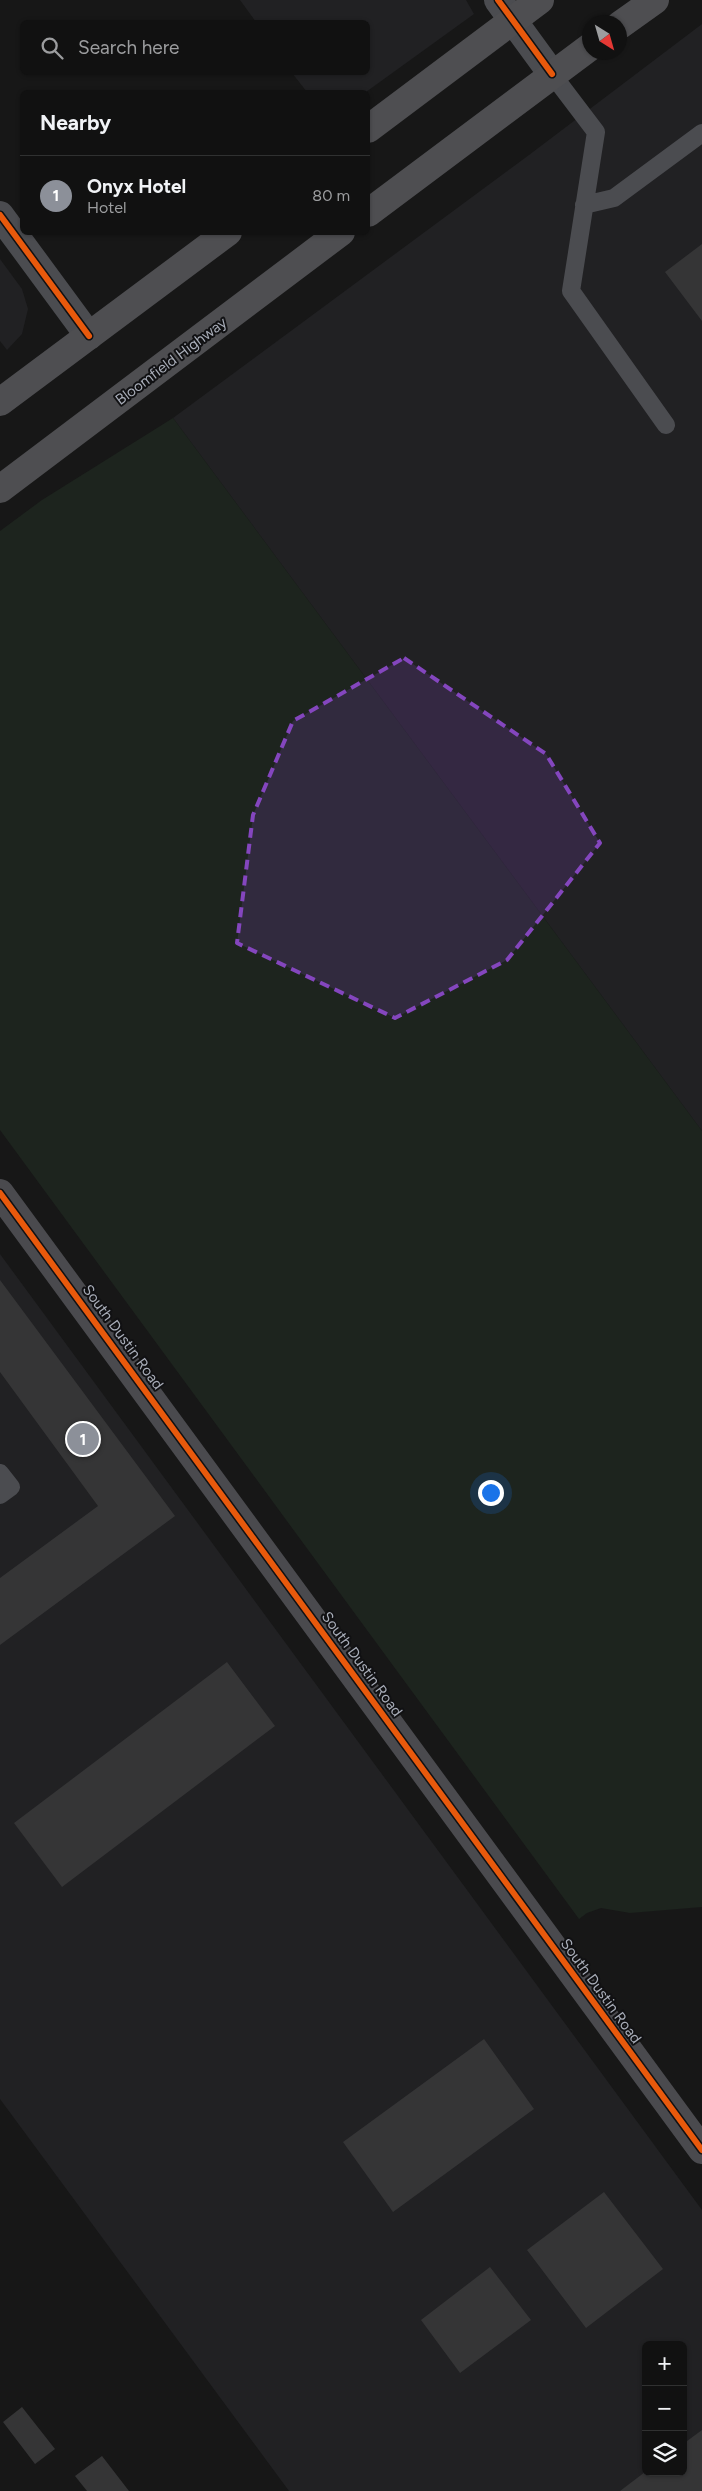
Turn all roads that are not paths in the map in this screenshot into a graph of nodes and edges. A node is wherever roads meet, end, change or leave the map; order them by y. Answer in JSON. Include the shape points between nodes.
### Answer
{"nodes":[{"id":1,"x":540,"y":0,"type":"edge"},
{"id":2,"x":655,"y":0,"type":"edge"},
{"id":3,"x":506,"y":10,"type":"edge"},
{"id":4,"x":627,"y":21,"type":"edge"},
{"id":5,"x":582,"y":53,"type":"edge"},
{"id":6,"x":552,"y":74,"type":"junction"},
{"id":7,"x":370,"y":127,"type":"edge"},
{"id":8,"x":702,"y":132,"type":"edge"},
{"id":9,"x":584,"y":205,"type":"junction"},
{"id":10,"x":370,"y":211,"type":"edge"},
{"id":11,"x":0,"y":215,"type":"edge"},
{"id":12,"x":224,"y":235,"type":"edge"},
{"id":13,"x":337,"y":235,"type":"edge"},
{"id":14,"x":89,"y":336,"type":"junction"},
{"id":15,"x":0,"y":402,"type":"edge"},
{"id":16,"x":666,"y":425,"type":"dead end"},
{"id":17,"x":0,"y":489,"type":"edge"},
{"id":18,"x":0,"y":1193,"type":"edge"},
{"id":19,"x":0,"y":1473,"type":"edge"},
{"id":20,"x":0,"y":1495,"type":"edge"},
{"id":21,"x":702,"y":2150,"type":"edge"}],
"edges":[{"from":1,"to":3,"type":"highway"},
{"from":2,"to":4,"type":"highway"},
{"from":3,"to":6,"type":"street"},
{"from":3,"to":7,"type":"highway"},
{"from":5,"to":6,"type":"highway"},
{"from":6,"to":9,"type":"lane","via":[[596,132]]},
{"from":6,"to":10,"type":"highway"},
{"from":8,"to":9,"type":"lane","via":[[614,198]]},
{"from":9,"to":16,"type":"lane","via":[[571,291]]},
{"from":11,"to":14,"type":"street"},
{"from":12,"to":14,"type":"highway"},
{"from":13,"to":17,"type":"highway","name":"Bloomfield Highway"},
{"from":14,"to":15,"type":"highway"},
{"from":18,"to":21,"type":"street","name":"South Dustin Road"},
{"from":19,"to":20,"type":"lane","via":[[11,1487]]}]}
